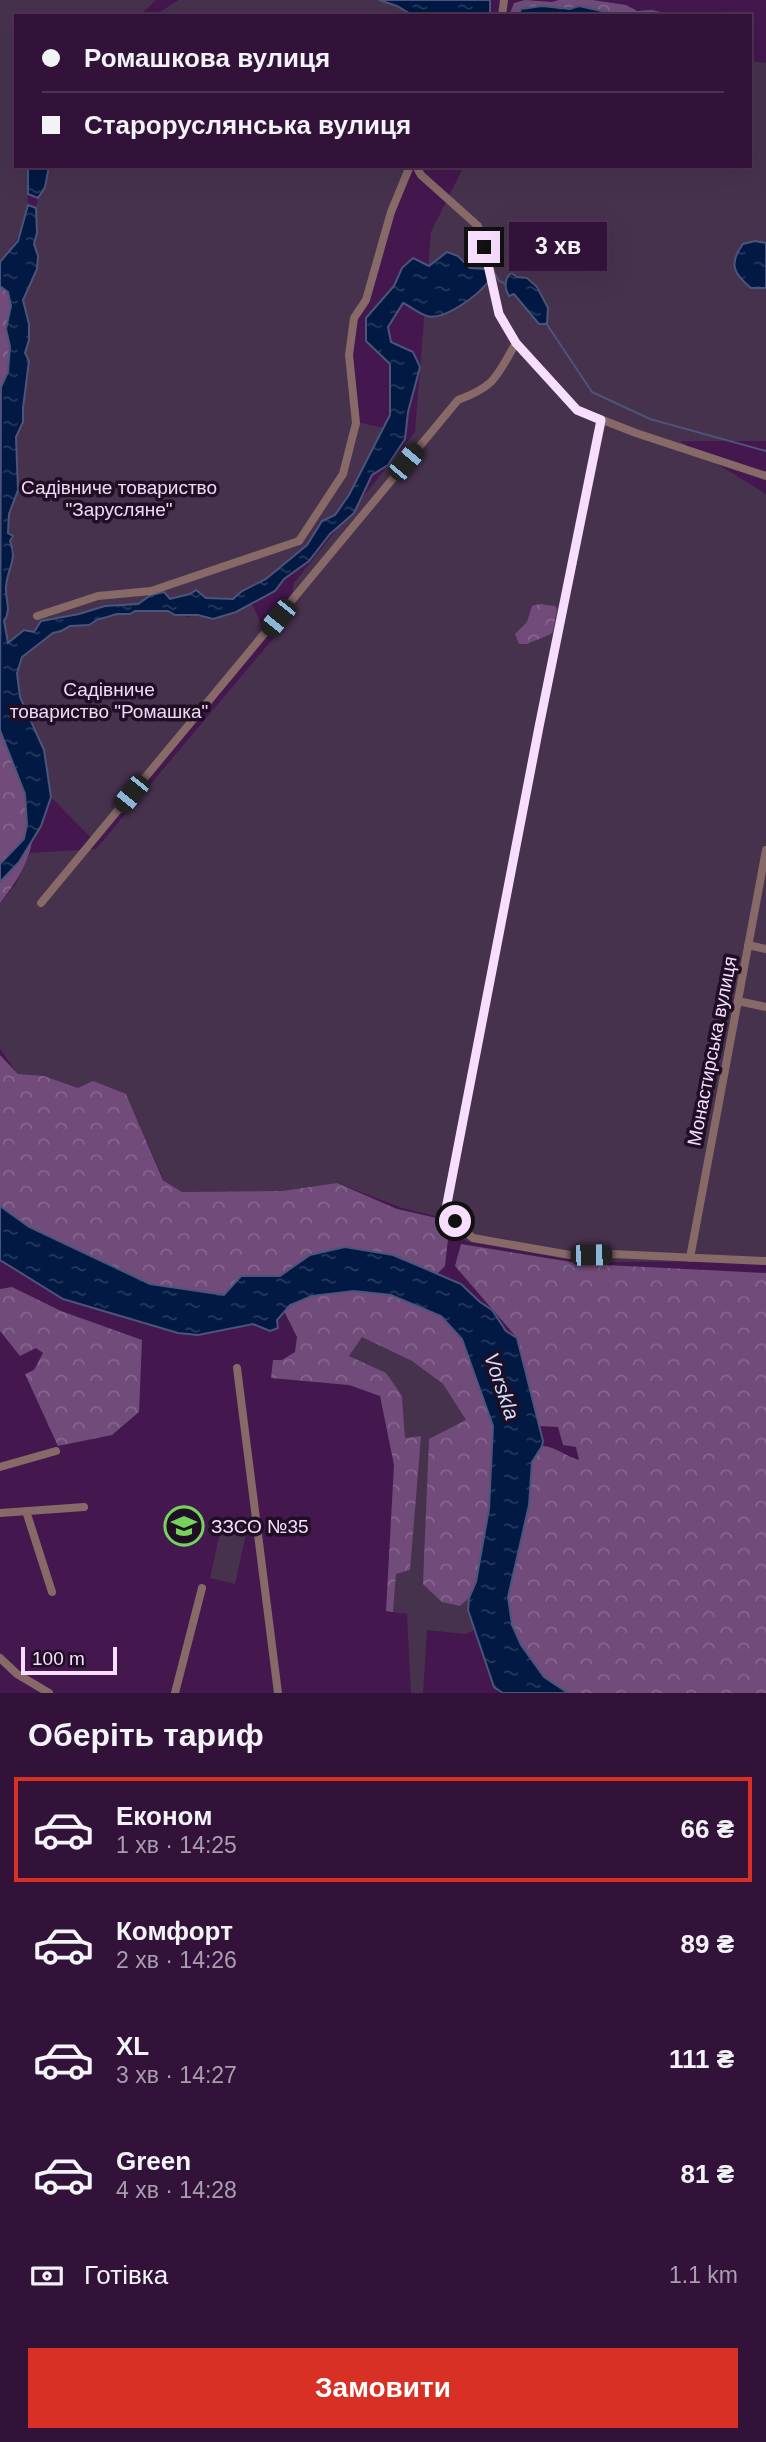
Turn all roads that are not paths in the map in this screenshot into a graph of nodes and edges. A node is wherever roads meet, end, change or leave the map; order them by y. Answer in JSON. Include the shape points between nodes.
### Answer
{"nodes":[{"id":1,"x":409,"y":168,"type":"edge"},
{"id":2,"x":417,"y":168,"type":"edge"},
{"id":3,"x":516,"y":343,"type":"junction"},
{"id":4,"x":601,"y":420,"type":"junction"},
{"id":5,"x":766,"y":476,"type":"edge"},
{"id":6,"x":37,"y":616,"type":"dead end"},
{"id":7,"x":766,"y":850,"type":"edge"},
{"id":8,"x":763,"y":884,"type":"edge"},
{"id":9,"x":41,"y":903,"type":"dead end"},
{"id":10,"x":748,"y":945,"type":"junction"},
{"id":11,"x":766,"y":949,"type":"edge"},
{"id":12,"x":738,"y":1001,"type":"junction"},
{"id":13,"x":766,"y":1007,"type":"edge"},
{"id":14,"x":690,"y":1258,"type":"junction"},
{"id":15,"x":766,"y":1261,"type":"edge"},
{"id":16,"x":237,"y":1368,"type":"dead end"},
{"id":17,"x":56,"y":1451,"type":"dead end"},
{"id":18,"x":0,"y":1467,"type":"edge"},
{"id":19,"x":84,"y":1507,"type":"dead end"},
{"id":20,"x":26,"y":1511,"type":"junction"},
{"id":21,"x":0,"y":1513,"type":"edge"},
{"id":22,"x":202,"y":1588,"type":"dead end"},
{"id":23,"x":52,"y":1592,"type":"dead end"},
{"id":24,"x":0,"y":1658,"type":"edge"},
{"id":25,"x":49,"y":1693,"type":"edge"},
{"id":26,"x":175,"y":1693,"type":"edge"},
{"id":27,"x":278,"y":1693,"type":"edge"}],
"edges":[{"from":1,"to":6,"type":"street","via":[[391,212],[366,300],[354,318],[349,355],[356,423],[343,474],[299,541],[151,590],[98,596]]},
{"from":2,"to":3,"type":"street","via":[[478,226],[499,314]]},
{"from":3,"to":4,"type":"street","via":[[577,410]]},
{"from":3,"to":9,"type":"street","via":[[492,383],[458,400]]},
{"from":4,"to":5,"type":"street"},
{"from":4,"to":14,"type":"street","via":[[445,1214],[473,1238],[558,1253]]},
{"from":7,"to":8,"type":"street","name":"Монастирська вулиця"},
{"from":8,"to":10,"type":"street","name":"Монастирська вулиця"},
{"from":10,"to":11,"type":"street"},
{"from":10,"to":12,"type":"street","name":"Монастирська вулиця"},
{"from":12,"to":13,"type":"street"},
{"from":12,"to":14,"type":"street","name":"Монастирська вулиця"},
{"from":14,"to":15,"type":"street"},
{"from":16,"to":27,"type":"street"},
{"from":17,"to":18,"type":"street"},
{"from":19,"to":20,"type":"street"},
{"from":20,"to":21,"type":"street"},
{"from":20,"to":23,"type":"street"},
{"from":22,"to":26,"type":"street"},
{"from":24,"to":25,"type":"street"}]}
